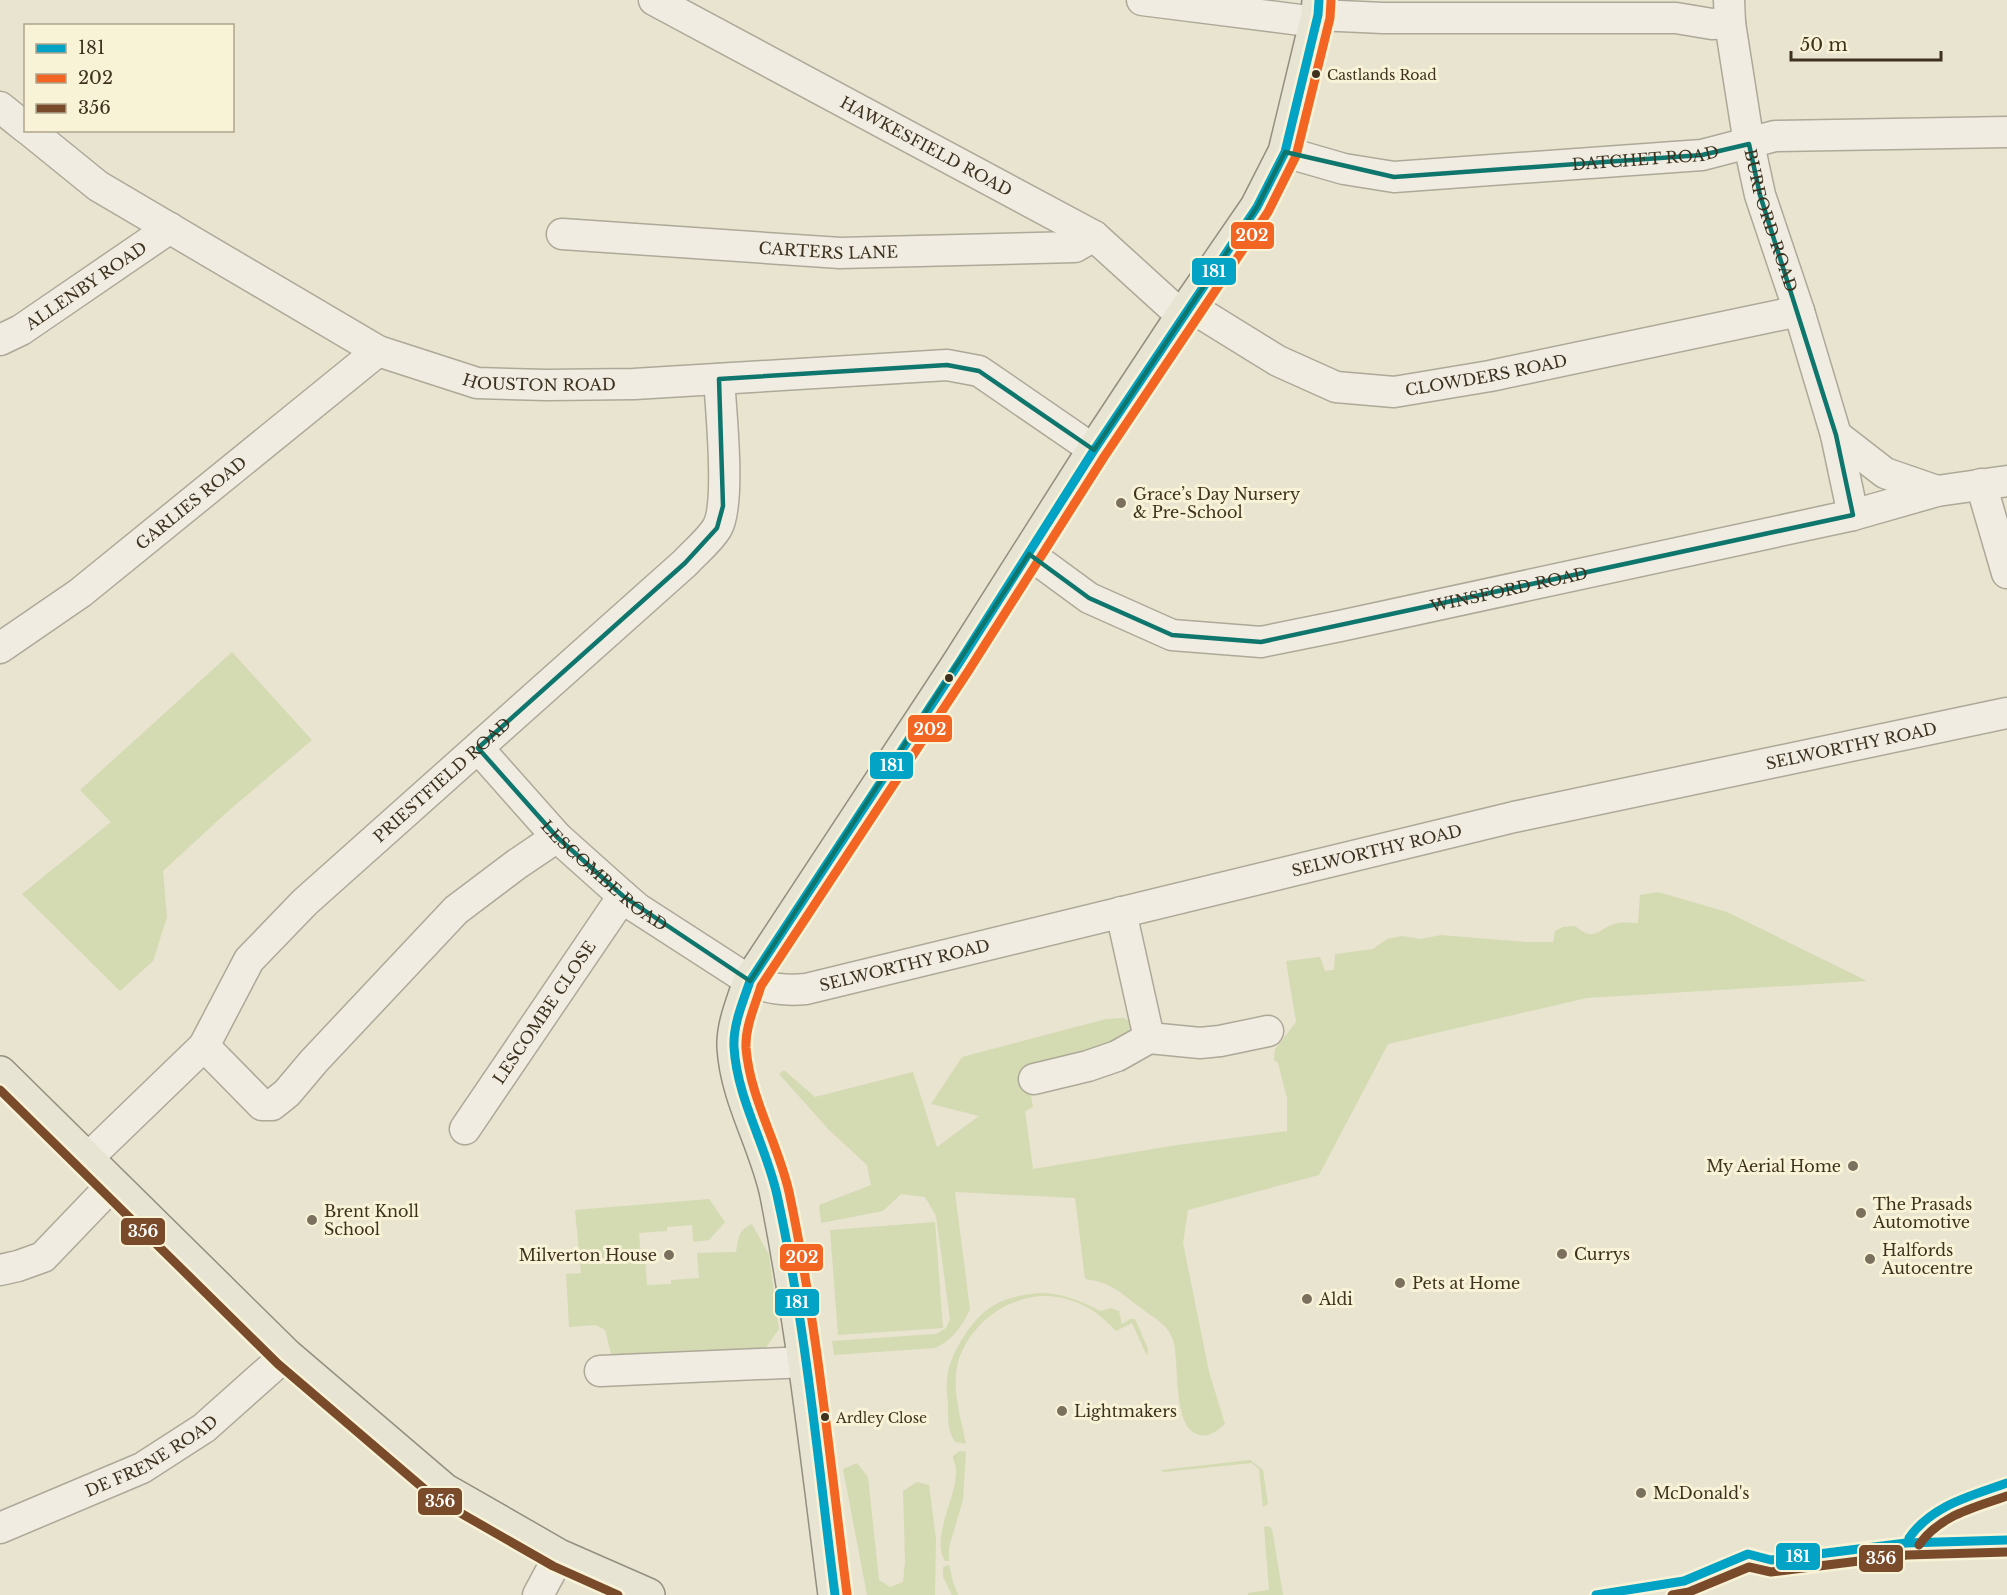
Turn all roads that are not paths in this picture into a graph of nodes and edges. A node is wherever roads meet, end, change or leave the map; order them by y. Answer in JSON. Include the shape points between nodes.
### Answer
{"nodes":[{"id":1,"x":654,"y":0,"type":"edge"},
{"id":2,"x":1142,"y":0,"type":"edge"},
{"id":3,"x":1318,"y":12,"type":"edge"},
{"id":4,"x":1729,"y":12,"type":"edge"},
{"id":5,"x":0,"y":107,"type":"edge"},
{"id":6,"x":24,"y":127,"type":"edge"},
{"id":7,"x":31,"y":132,"type":"edge"},
{"id":8,"x":2007,"y":132,"type":"edge"},
{"id":9,"x":1749,"y":144,"type":"junction"},
{"id":10,"x":1285,"y":152,"type":"junction"},
{"id":11,"x":170,"y":228,"type":"junction"},
{"id":12,"x":562,"y":234,"type":"dead end"},
{"id":13,"x":1094,"y":236,"type":"junction"},
{"id":14,"x":1185,"y":311,"type":"junction"},
{"id":15,"x":1798,"y":311,"type":"junction"},
{"id":16,"x":0,"y":340,"type":"edge"},
{"id":17,"x":378,"y":351,"type":"junction"},
{"id":18,"x":719,"y":379,"type":"junction"},
{"id":19,"x":1836,"y":435,"type":"junction"},
{"id":20,"x":1094,"y":450,"type":"junction"},
{"id":21,"x":1994,"y":482,"type":"edge"},
{"id":22,"x":1937,"y":491,"type":"junction"},
{"id":23,"x":1853,"y":515,"type":"junction"},
{"id":24,"x":1029,"y":554,"type":"junction"},
{"id":25,"x":2007,"y":573,"type":"edge"},
{"id":26,"x":0,"y":648,"type":"edge"},
{"id":27,"x":2007,"y":713,"type":"edge"},
{"id":28,"x":478,"y":748,"type":"junction"},
{"id":29,"x":557,"y":837,"type":"junction"},
{"id":30,"x":623,"y":896,"type":"junction"},
{"id":31,"x":1122,"y":912,"type":"junction"},
{"id":32,"x":750,"y":981,"type":"junction"},
{"id":33,"x":1268,"y":1031,"type":"dead end"},
{"id":34,"x":1149,"y":1038,"type":"junction"},
{"id":35,"x":204,"y":1046,"type":"junction"},
{"id":36,"x":0,"y":1073,"type":"edge"},
{"id":37,"x":1034,"y":1079,"type":"dead end"},
{"id":38,"x":465,"y":1129,"type":"dead end"},
{"id":39,"x":87,"y":1159,"type":"junction"},
{"id":40,"x":113,"y":1184,"type":"junction"},
{"id":41,"x":0,"y":1270,"type":"edge"},
{"id":42,"x":286,"y":1355,"type":"junction"},
{"id":43,"x":806,"y":1362,"type":"junction"},
{"id":44,"x":600,"y":1371,"type":"dead end"},
{"id":45,"x":0,"y":1528,"type":"edge"},
{"id":46,"x":560,"y":1556,"type":"junction"},
{"id":47,"x":538,"y":1595,"type":"edge"},
{"id":48,"x":648,"y":1595,"type":"edge"},
{"id":49,"x":835,"y":1595,"type":"edge"}],
"edges":[{"from":1,"to":13,"type":"street","name":"HAWKESFIELD ROAD"},
{"from":2,"to":3,"type":"street"},
{"from":3,"to":4,"type":"street","via":[[1383,18],[1676,18],[1712,24]]},
{"from":3,"to":10,"type":"main road"},
{"from":4,"to":9,"type":"street","name":"BURFORD ROAD"},
{"from":5,"to":6,"type":"street","name":"HOUSTON ROAD"},
{"from":7,"to":11,"type":"street","name":"HOUSTON ROAD","via":[[98,186]]},
{"from":8,"to":9,"type":"street","name":"DATCHET ROAD","via":[[1775,136]]},
{"from":9,"to":10,"type":"street","name":"DATCHET ROAD","via":[[1702,155],[1394,177],[1344,169]]},
{"from":9,"to":15,"type":"street","name":"BURFORD ROAD","via":[[1760,195]]},
{"from":10,"to":14,"type":"main road","via":[[1257,207]]},
{"from":11,"to":16,"type":"street","name":"ALLENBY ROAD","via":[[21,330]]},
{"from":11,"to":17,"type":"street","name":"HOUSTON ROAD"},
{"from":12,"to":13,"type":"street","name":"CARTERS LANE","via":[[840,253],[1075,247]]},
{"from":13,"to":14,"type":"street","name":"HAWKESFIELD ROAD"},
{"from":14,"to":15,"type":"street","name":"CLOWDERS ROAD","via":[[1336,387],[1394,392],[1490,376]]},
{"from":14,"to":20,"type":"main road"},
{"from":15,"to":19,"type":"street","name":"BURFORD ROAD"},
{"from":17,"to":18,"type":"street","name":"HOUSTON ROAD","via":[[477,383],[558,385]]},
{"from":17,"to":26,"type":"street","name":"GARLIES ROAD","via":[[80,593]]},
{"from":18,"to":20,"type":"street","name":"HOUSTON ROAD","via":[[947,365],[979,371]]},
{"from":18,"to":28,"type":"street","name":"PRIESTFIELD ROAD","via":[[723,506],[717,528],[685,563]]},
{"from":19,"to":22,"type":"street","via":[[1885,473]]},
{"from":19,"to":23,"type":"street","name":"BURFORD ROAD"},
{"from":20,"to":24,"type":"main road"},
{"from":21,"to":22,"type":"street","name":"WINSFORD ROAD"},
{"from":21,"to":25,"type":"street"},
{"from":22,"to":23,"type":"street","name":"WINSFORD ROAD"},
{"from":23,"to":24,"type":"street","name":"WINSFORD ROAD","via":[[1262,642],[1172,635],[1089,598]]},
{"from":24,"to":32,"type":"main road"},
{"from":27,"to":31,"type":"street","name":"SELWORTHY ROAD","via":[[1514,817]]},
{"from":28,"to":29,"type":"street","name":"LESCOMBE ROAD"},
{"from":28,"to":35,"type":"street","name":"PRIESTFIELD ROAD","via":[[305,902],[249,960]]},
{"from":29,"to":30,"type":"street","name":"LESCOMBE ROAD"},
{"from":29,"to":35,"type":"street","via":[[456,910],[272,1105],[262,1105]]},
{"from":30,"to":32,"type":"street","name":"LESCOMBE ROAD"},
{"from":30,"to":38,"type":"street","name":"LESCOMBE CLOSE"},
{"from":31,"to":32,"type":"street","name":"SELWORTHY ROAD","via":[[807,989],[783,991]]},
{"from":31,"to":34,"type":"street"},
{"from":32,"to":43,"type":"main road","via":[[739,1014],[734,1045],[736,1064],[774,1179]]},
{"from":33,"to":34,"type":"street","via":[[1200,1043]]},
{"from":34,"to":37,"type":"street","via":[[1117,1056]]},
{"from":35,"to":39,"type":"street","name":"PRIESTFIELD ROAD"},
{"from":36,"to":39,"type":"main road"},
{"from":39,"to":40,"type":"main road"},
{"from":40,"to":41,"type":"street","via":[[43,1257]]},
{"from":40,"to":42,"type":"main road"},
{"from":42,"to":45,"type":"street","name":"DE FRENE ROAD","via":[[204,1428],[142,1468]]},
{"from":42,"to":46,"type":"main road","via":[[444,1490]]},
{"from":43,"to":44,"type":"street"},
{"from":43,"to":49,"type":"main road"},
{"from":46,"to":47,"type":"street"},
{"from":46,"to":48,"type":"main road"}]}
